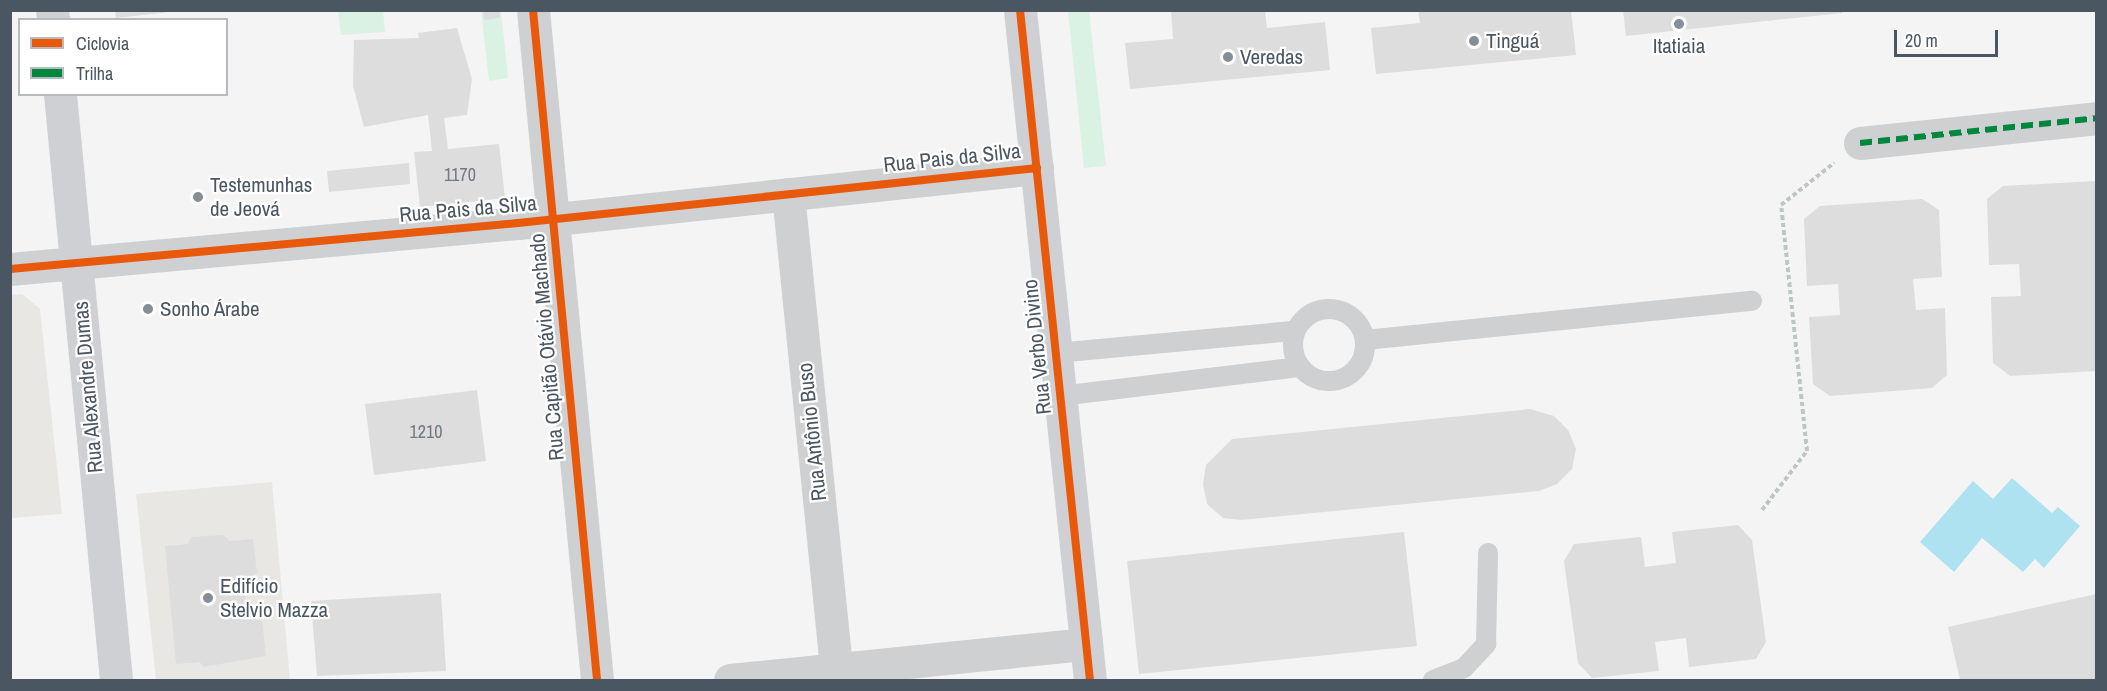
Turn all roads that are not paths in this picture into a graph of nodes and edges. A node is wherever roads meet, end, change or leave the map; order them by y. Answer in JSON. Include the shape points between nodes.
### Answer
{"nodes":[{"id":1,"x":533,"y":10,"type":"edge"},
{"id":2,"x":1020,"y":10,"type":"edge"},
{"id":3,"x":60,"y":96,"type":"edge"},
{"id":4,"x":2097,"y":118,"type":"edge"},
{"id":5,"x":1860,"y":142,"type":"road end"},
{"id":6,"x":1036,"y":168,"type":"junction"},
{"id":7,"x":788,"y":194,"type":"junction"},
{"id":8,"x":553,"y":219,"type":"junction"},
{"id":9,"x":77,"y":263,"type":"junction"},
{"id":10,"x":10,"y":269,"type":"edge"},
{"id":11,"x":1752,"y":301,"type":"dead end"},
{"id":12,"x":1295,"y":331,"type":"junction"},
{"id":13,"x":1365,"y":340,"type":"junction"},
{"id":14,"x":1056,"y":353,"type":"junction"},
{"id":15,"x":1300,"y":367,"type":"junction"},
{"id":16,"x":1060,"y":396,"type":"junction"},
{"id":17,"x":1488,"y":554,"type":"dead end"},
{"id":18,"x":1086,"y":644,"type":"junction"},
{"id":19,"x":836,"y":670,"type":"junction"},
{"id":20,"x":116,"y":681,"type":"edge"},
{"id":21,"x":597,"y":681,"type":"edge"},
{"id":22,"x":730,"y":681,"type":"edge"},
{"id":23,"x":1090,"y":681,"type":"edge"},
{"id":24,"x":1433,"y":681,"type":"edge"}],
"edges":[{"from":1,"to":8,"type":"street","name":"Rua Capitão Otávio Machado"},
{"from":2,"to":6,"type":"street","name":"Rua Verbo Divino"},
{"from":3,"to":9,"type":"street","name":"Rua Alexandre Dumas"},
{"from":4,"to":5,"type":"street"},
{"from":6,"to":7,"type":"street","name":"Rua Pais da Silva"},
{"from":6,"to":14,"type":"street","name":"Rua Verbo Divino"},
{"from":7,"to":8,"type":"street","name":"Rua Pais da Silva"},
{"from":7,"to":19,"type":"street","name":"Rua Antônio Buso"},
{"from":8,"to":9,"type":"street","name":"Rua Pais da Silva"},
{"from":8,"to":21,"type":"street","name":"Rua Capitão Otávio Machado"},
{"from":9,"to":10,"type":"street","name":"Rua Pais da Silva"},
{"from":9,"to":20,"type":"street","name":"Rua Alexandre Dumas"},
{"from":11,"to":13,"type":"lane"},
{"from":12,"to":13,"type":"lane","via":[[1315,310],[1333,308],[1351,315]]},
{"from":12,"to":14,"type":"lane"},
{"from":12,"to":15,"type":"lane","via":[[1292,349]]},
{"from":13,"to":15,"type":"lane","via":[[1358,367],[1343,378],[1324,381]]},
{"from":14,"to":16,"type":"street","name":"Rua Verbo Divino"},
{"from":15,"to":16,"type":"lane"},
{"from":16,"to":18,"type":"street","name":"Rua Verbo Divino"},
{"from":17,"to":24,"type":"lane","via":[[1486,644],[1464,668]]},
{"from":18,"to":19,"type":"street"},
{"from":18,"to":23,"type":"street","name":"Rua Verbo Divino"},
{"from":19,"to":22,"type":"street"}]}
